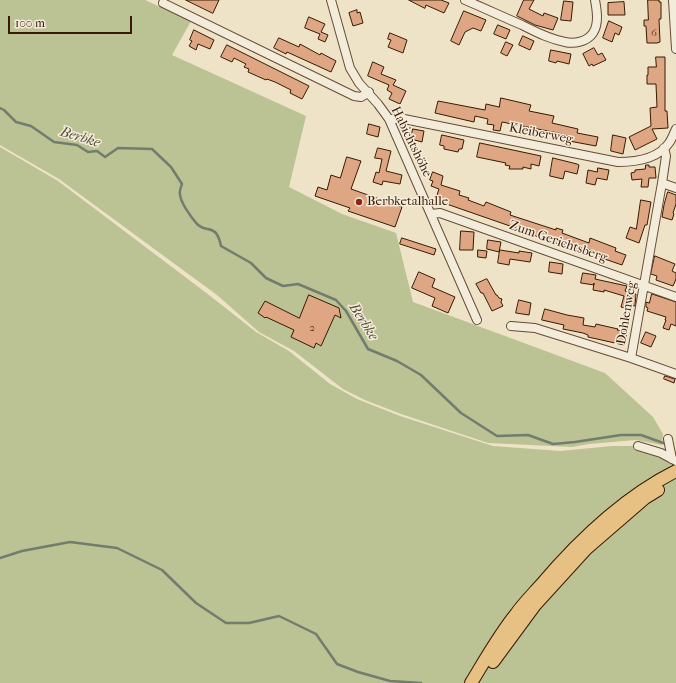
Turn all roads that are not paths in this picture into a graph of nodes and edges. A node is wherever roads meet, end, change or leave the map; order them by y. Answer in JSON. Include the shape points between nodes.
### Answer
{"nodes":[{"id":1,"x":331,"y":0,"type":"edge"},
{"id":2,"x":465,"y":0,"type":"edge"},
{"id":3,"x":595,"y":0,"type":"edge"},
{"id":4,"x":672,"y":0,"type":"edge"},
{"id":5,"x":163,"y":3,"type":"dead end"},
{"id":6,"x":676,"y":49,"type":"edge"},
{"id":7,"x":369,"y":92,"type":"junction"},
{"id":8,"x":389,"y":120,"type":"junction"},
{"id":9,"x":676,"y":129,"type":"edge"},
{"id":10,"x":664,"y":148,"type":"junction"},
{"id":11,"x":662,"y":183,"type":"junction"},
{"id":12,"x":676,"y":188,"type":"edge"},
{"id":13,"x":432,"y":214,"type":"junction"},
{"id":14,"x":644,"y":285,"type":"junction"},
{"id":15,"x":676,"y":297,"type":"edge"},
{"id":16,"x":477,"y":320,"type":"dead end"},
{"id":17,"x":511,"y":326,"type":"dead end"},
{"id":18,"x":631,"y":358,"type":"junction"},
{"id":19,"x":676,"y":374,"type":"edge"},
{"id":20,"x":668,"y":439,"type":"dead end"},
{"id":21,"x":638,"y":446,"type":"dead end"},
{"id":22,"x":673,"y":457,"type":"edge"},
{"id":23,"x":674,"y":475,"type":"edge"},
{"id":24,"x":471,"y":683,"type":"edge"},
{"id":25,"x":477,"y":683,"type":"edge"}],
"edges":[{"from":1,"to":7,"type":"street","name":"Habichtshöhe","via":[[350,68],[359,83]]},
{"from":2,"to":3,"type":"street","via":[[548,38],[576,43],[592,34],[596,25]]},
{"from":4,"to":6,"type":"street"},
{"from":5,"to":7,"type":"street","via":[[354,96]]},
{"from":7,"to":8,"type":"street","name":"Habichtshöhe"},
{"from":8,"to":10,"type":"street","name":"Kleiberweg","via":[[404,119],[618,162],[642,160]]},
{"from":8,"to":13,"type":"street","name":"Habichtshöhe"},
{"from":9,"to":10,"type":"street","name":"Kleiberweg"},
{"from":10,"to":11,"type":"street","name":"Dohlenweg","via":[[666,156]]},
{"from":11,"to":12,"type":"street"},
{"from":11,"to":14,"type":"street","name":"Dohlenweg"},
{"from":13,"to":14,"type":"street","name":"Zum Gerichtsberg","via":[[440,213]]},
{"from":13,"to":16,"type":"street","name":"Habichtshöhe"},
{"from":14,"to":15,"type":"street","name":"Zum Gerichtsberg"},
{"from":14,"to":18,"type":"street","name":"Dohlenweg"},
{"from":17,"to":18,"type":"street","name":"Dohlenweg","via":[[535,328]]},
{"from":18,"to":19,"type":"street"},
{"from":20,"to":22,"type":"street"},
{"from":21,"to":22,"type":"street"},
{"from":23,"to":24,"type":"main road","via":[[639,492],[585,537],[515,614]]},
{"from":23,"to":25,"type":"main road","via":[[586,549],[535,605]]}]}
